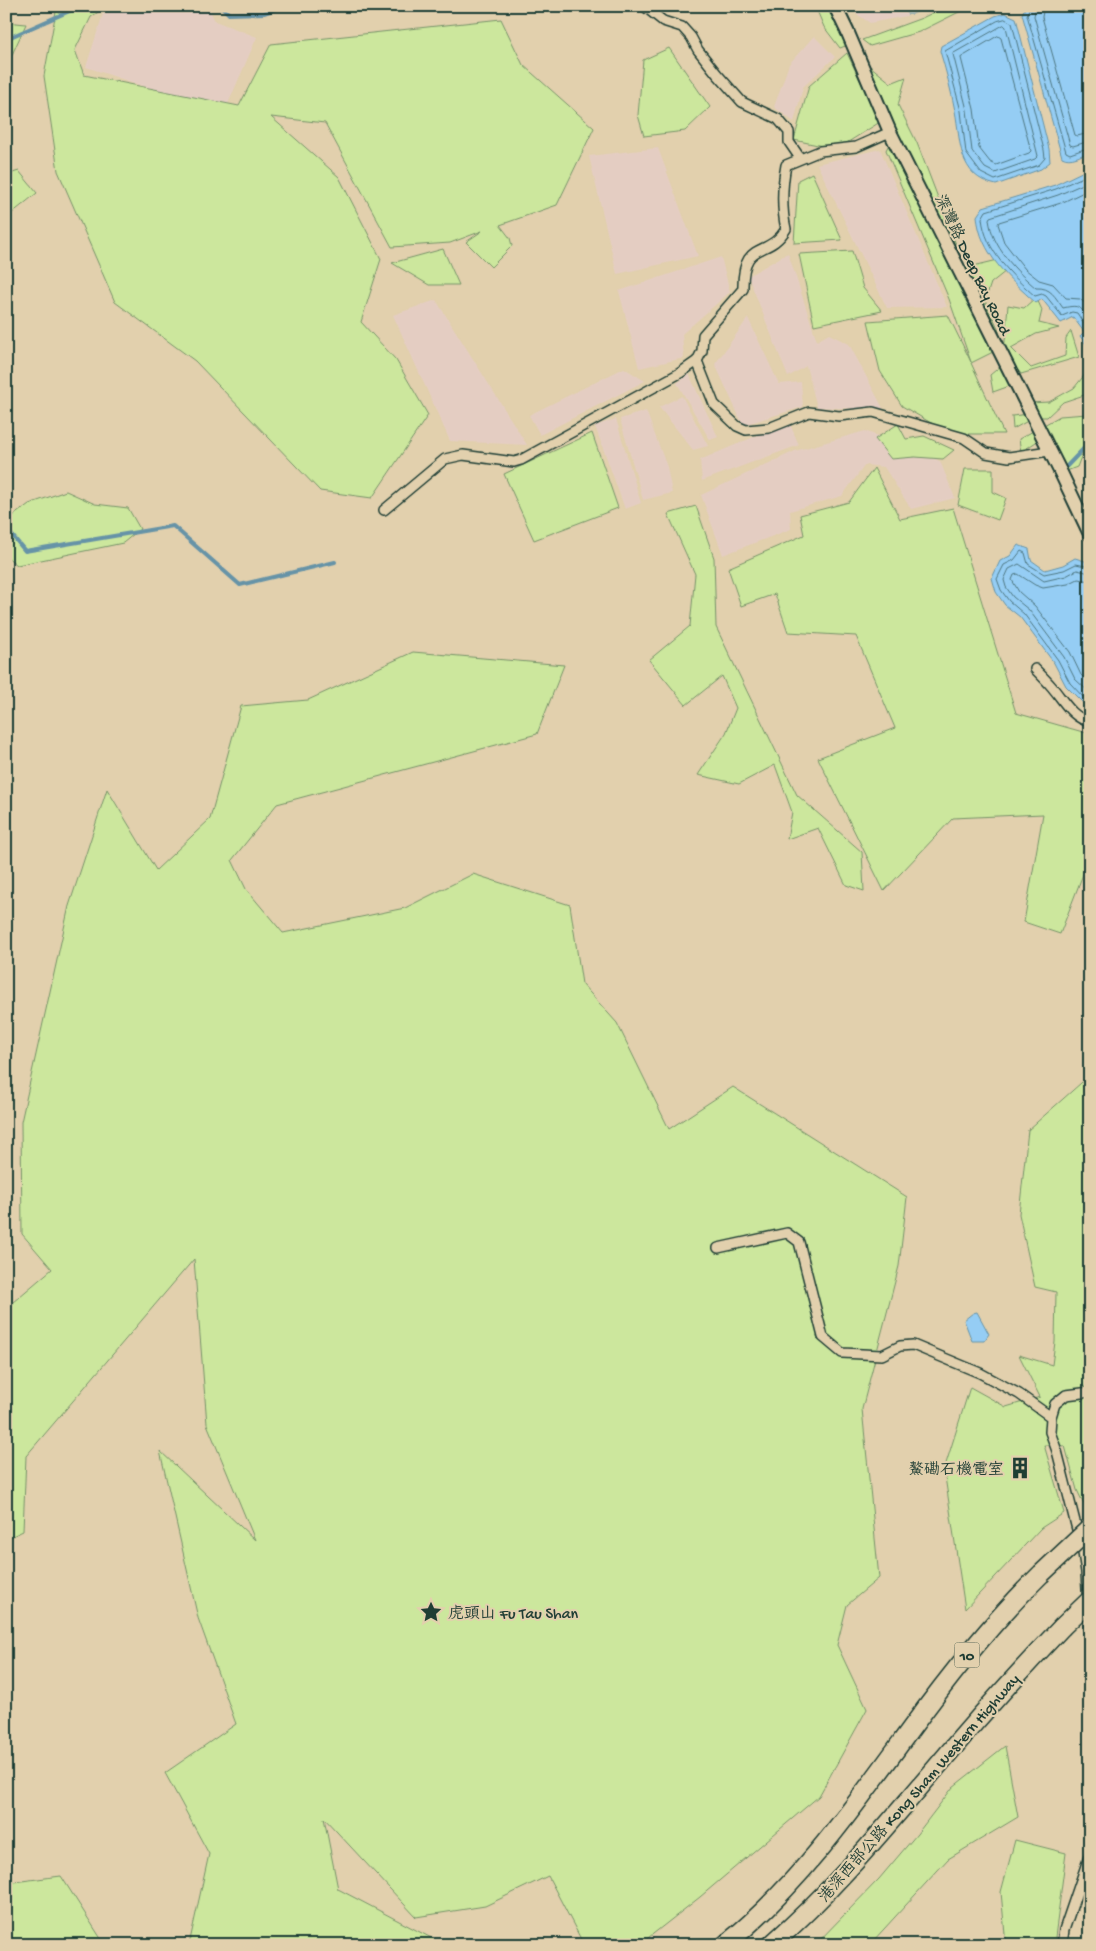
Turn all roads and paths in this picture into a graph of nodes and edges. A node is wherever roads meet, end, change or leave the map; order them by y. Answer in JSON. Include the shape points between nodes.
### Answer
{"nodes":[{"id":1,"x":644,"y":6,"type":"edge"},
{"id":2,"x":835,"y":6,"type":"edge"},
{"id":3,"x":890,"y":132,"type":"junction"},
{"id":4,"x":800,"y":158,"type":"junction"},
{"id":5,"x":697,"y":361,"type":"junction"},
{"id":6,"x":1049,"y":451,"type":"junction"},
{"id":7,"x":384,"y":510,"type":"dead end"},
{"id":8,"x":1090,"y":534,"type":"edge"},
{"id":9,"x":1035,"y":669,"type":"dead end"},
{"id":10,"x":1090,"y":722,"type":"edge"},
{"id":11,"x":718,"y":1248,"type":"dead end"},
{"id":12,"x":1090,"y":1392,"type":"edge"},
{"id":13,"x":1051,"y":1417,"type":"junction"},
{"id":14,"x":1090,"y":1528,"type":"edge"},
{"id":15,"x":1090,"y":1600,"type":"edge"},
{"id":16,"x":1090,"y":1640,"type":"edge"},
{"id":17,"x":1090,"y":1854,"type":"edge"},
{"id":18,"x":725,"y":1945,"type":"edge"},
{"id":19,"x":772,"y":1945,"type":"edge"},
{"id":20,"x":1062,"y":1945,"type":"edge"}],
"edges":[{"from":1,"to":4,"type":"street","via":[[663,21],[682,26],[742,102],[778,119],[789,132],[789,142]]},
{"from":2,"to":3,"type":"street","name":"深灣路 Deep Bay Road"},
{"from":3,"to":4,"type":"street","via":[[856,147],[820,151]]},
{"from":3,"to":6,"type":"street","name":"深灣路 Deep Bay Road"},
{"from":4,"to":5,"type":"street","via":[[786,165],[782,191],[786,229],[747,258],[743,289],[703,335],[702,351]]},
{"from":5,"to":6,"type":"street","via":[[714,404],[737,426],[746,430],[769,428],[809,412],[839,416],[873,412],[964,438],[986,454],[1009,457]]},
{"from":5,"to":7,"type":"street","via":[[521,460],[464,456],[445,459]]},
{"from":6,"to":8,"type":"street","name":"深灣路 Deep Bay Road"},
{"from":9,"to":10,"type":"street","via":[[1064,705],[1080,720]]},
{"from":11,"to":13,"type":"street","via":[[787,1233],[799,1242],[823,1337],[842,1354],[882,1355],[900,1346],[913,1345],[980,1373],[1019,1394]]},
{"from":12,"to":13,"type":"street","via":[[1066,1395],[1055,1404]]},
{"from":13,"to":16,"type":"street","via":[[1050,1432],[1058,1451],[1083,1553]]},
{"from":14,"to":18,"type":"highway","name":"港深西部公路 Kong Sham Western Highway","number":"10","bridge":true,"via":[[1018,1596],[975,1646],[814,1856],[770,1905]]},
{"from":15,"to":19,"type":"highway","name":"港深西部公路 Kong Sham Western Highway","bridge":true,"via":[[1012,1680],[844,1873]]},
{"from":17,"to":20,"type":"street"}]}
